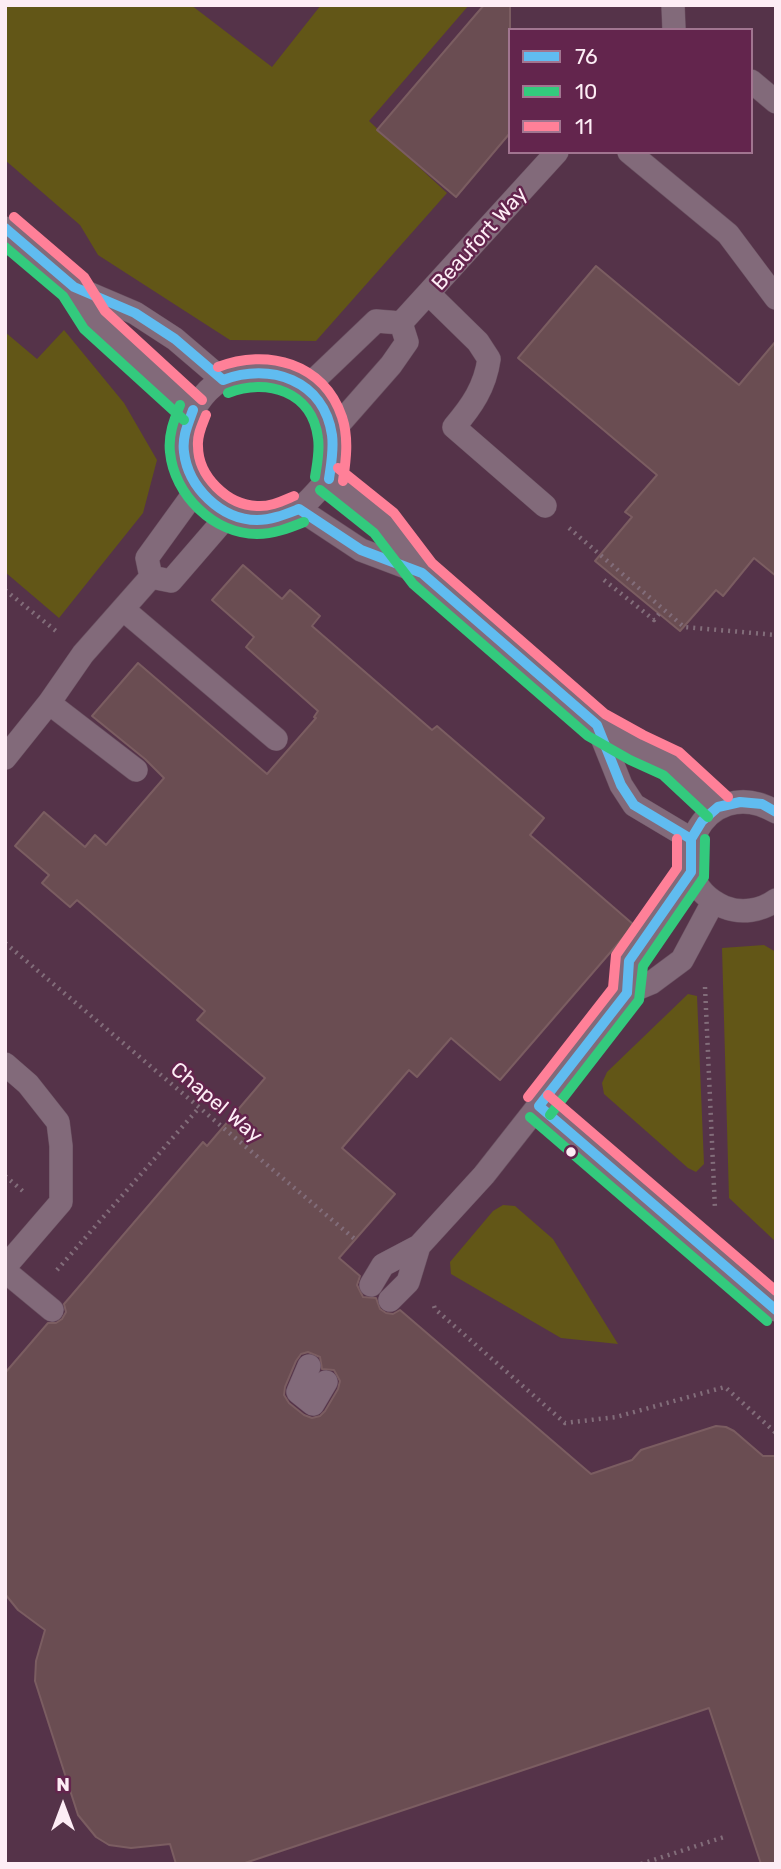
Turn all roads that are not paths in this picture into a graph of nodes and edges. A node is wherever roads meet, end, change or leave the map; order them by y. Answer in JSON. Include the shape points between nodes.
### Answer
{"nodes":[{"id":1,"x":673,"y":5,"type":"edge"},
{"id":2,"x":674,"y":28,"type":"edge"},
{"id":3,"x":753,"y":83,"type":"edge"},
{"id":4,"x":776,"y":102,"type":"edge"},
{"id":5,"x":555,"y":154,"type":"edge"},
{"id":6,"x":631,"y":154,"type":"edge"},
{"id":7,"x":5,"y":228,"type":"edge"},
{"id":8,"x":74,"y":287,"type":"junction"},
{"id":9,"x":430,"y":295,"type":"junction"},
{"id":10,"x":776,"y":298,"type":"edge"},
{"id":11,"x":401,"y":323,"type":"junction"},
{"id":12,"x":223,"y":380,"type":"junction"},
{"id":13,"x":306,"y":388,"type":"junction"},
{"id":14,"x":193,"y":410,"type":"junction"},
{"id":15,"x":332,"y":432,"type":"junction"},
{"id":16,"x":329,"y":479,"type":"junction"},
{"id":17,"x":197,"y":489,"type":"junction"},
{"id":18,"x":545,"y":506,"type":"dead end"},
{"id":19,"x":299,"y":509,"type":"junction"},
{"id":20,"x":229,"y":514,"type":"junction"},
{"id":21,"x":422,"y":573,"type":"junction"},
{"id":22,"x":151,"y":577,"type":"junction"},
{"id":23,"x":124,"y":610,"type":"junction"},
{"id":24,"x":49,"y":703,"type":"junction"},
{"id":25,"x":597,"y":725,"type":"junction"},
{"id":26,"x":276,"y":738,"type":"dead end"},
{"id":27,"x":5,"y":758,"type":"edge"},
{"id":28,"x":136,"y":770,"type":"dead end"},
{"id":29,"x":718,"y":807,"type":"junction"},
{"id":30,"x":776,"y":813,"type":"edge"},
{"id":31,"x":691,"y":839,"type":"junction"},
{"id":32,"x":691,"y":872,"type":"junction"},
{"id":33,"x":713,"y":902,"type":"junction"},
{"id":34,"x":773,"y":906,"type":"edge"},
{"id":35,"x":627,"y":993,"type":"junction"},
{"id":36,"x":5,"y":1064,"type":"edge"},
{"id":37,"x":540,"y":1107,"type":"junction"},
{"id":38,"x":419,"y":1246,"type":"junction"},
{"id":39,"x":5,"y":1269,"type":"edge"},
{"id":40,"x":371,"y":1285,"type":"dead end"},
{"id":41,"x":390,"y":1300,"type":"dead end"},
{"id":42,"x":52,"y":1310,"type":"dead end"},
{"id":43,"x":776,"y":1310,"type":"edge"},
{"id":44,"x":309,"y":1366,"type":"dead end"},
{"id":45,"x":326,"y":1382,"type":"dead end"}],
"edges":[{"from":1,"to":2,"type":"lane"},
{"from":3,"to":4,"type":"lane"},
{"from":5,"to":9,"type":"lane","name":"Beaufort Way"},
{"from":6,"to":10,"type":"lane","via":[[728,234]]},
{"from":7,"to":8,"type":"lane"},
{"from":8,"to":12,"type":"lane","via":[[135,313],[175,339]]},
{"from":8,"to":14,"type":"lane","via":[[94,320]]},
{"from":9,"to":11,"type":"lane","name":"Beaufort Way"},
{"from":9,"to":18,"type":"lane","via":[[489,359],[486,380],[454,427]]},
{"from":11,"to":13,"type":"lane","via":[[376,321]]},
{"from":11,"to":15,"type":"lane","via":[[407,342]]},
{"from":12,"to":13,"type":"lane","via":[[251,371],[280,374]]},
{"from":12,"to":14,"type":"lane","via":[[205,393]]},
{"from":13,"to":15,"type":"lane","via":[[323,408]]},
{"from":14,"to":17,"type":"lane","via":[[184,437],[186,464]]},
{"from":15,"to":16,"type":"lane"},
{"from":16,"to":19,"type":"lane"},
{"from":16,"to":21,"type":"lane","via":[[384,523]]},
{"from":17,"to":20,"type":"lane"},
{"from":17,"to":22,"type":"lane","via":[[147,558]]},
{"from":19,"to":20,"type":"lane","via":[[277,518],[252,520]]},
{"from":19,"to":21,"type":"lane","via":[[361,550]]},
{"from":20,"to":22,"type":"lane","via":[[171,581]]},
{"from":21,"to":25,"type":"lane"},
{"from":22,"to":23,"type":"lane"},
{"from":23,"to":24,"type":"lane","via":[[83,654]]},
{"from":23,"to":26,"type":"lane"},
{"from":24,"to":27,"type":"lane"},
{"from":24,"to":28,"type":"lane"},
{"from":25,"to":29,"type":"lane","via":[[671,763]]},
{"from":25,"to":31,"type":"lane","via":[[634,805]]},
{"from":29,"to":30,"type":"lane","via":[[762,804]]},
{"from":29,"to":31,"type":"lane"},
{"from":31,"to":32,"type":"lane"},
{"from":32,"to":33,"type":"lane"},
{"from":32,"to":35,"type":"lane","via":[[629,961]]},
{"from":33,"to":34,"type":"lane","via":[[730,910]]},
{"from":33,"to":35,"type":"lane","via":[[682,960],[651,983]]},
{"from":35,"to":37,"type":"lane"},
{"from":36,"to":39,"type":"lane","via":[[29,1084],[58,1122],[61,1146],[61,1202]]},
{"from":37,"to":38,"type":"lane"},
{"from":37,"to":43,"type":"lane"},
{"from":38,"to":40,"type":"lane","via":[[383,1265]]},
{"from":38,"to":41,"type":"lane","via":[[408,1282]]},
{"from":39,"to":42,"type":"lane"},
{"from":44,"to":45,"type":"lane","via":[[298,1392],[313,1405]]}]}
